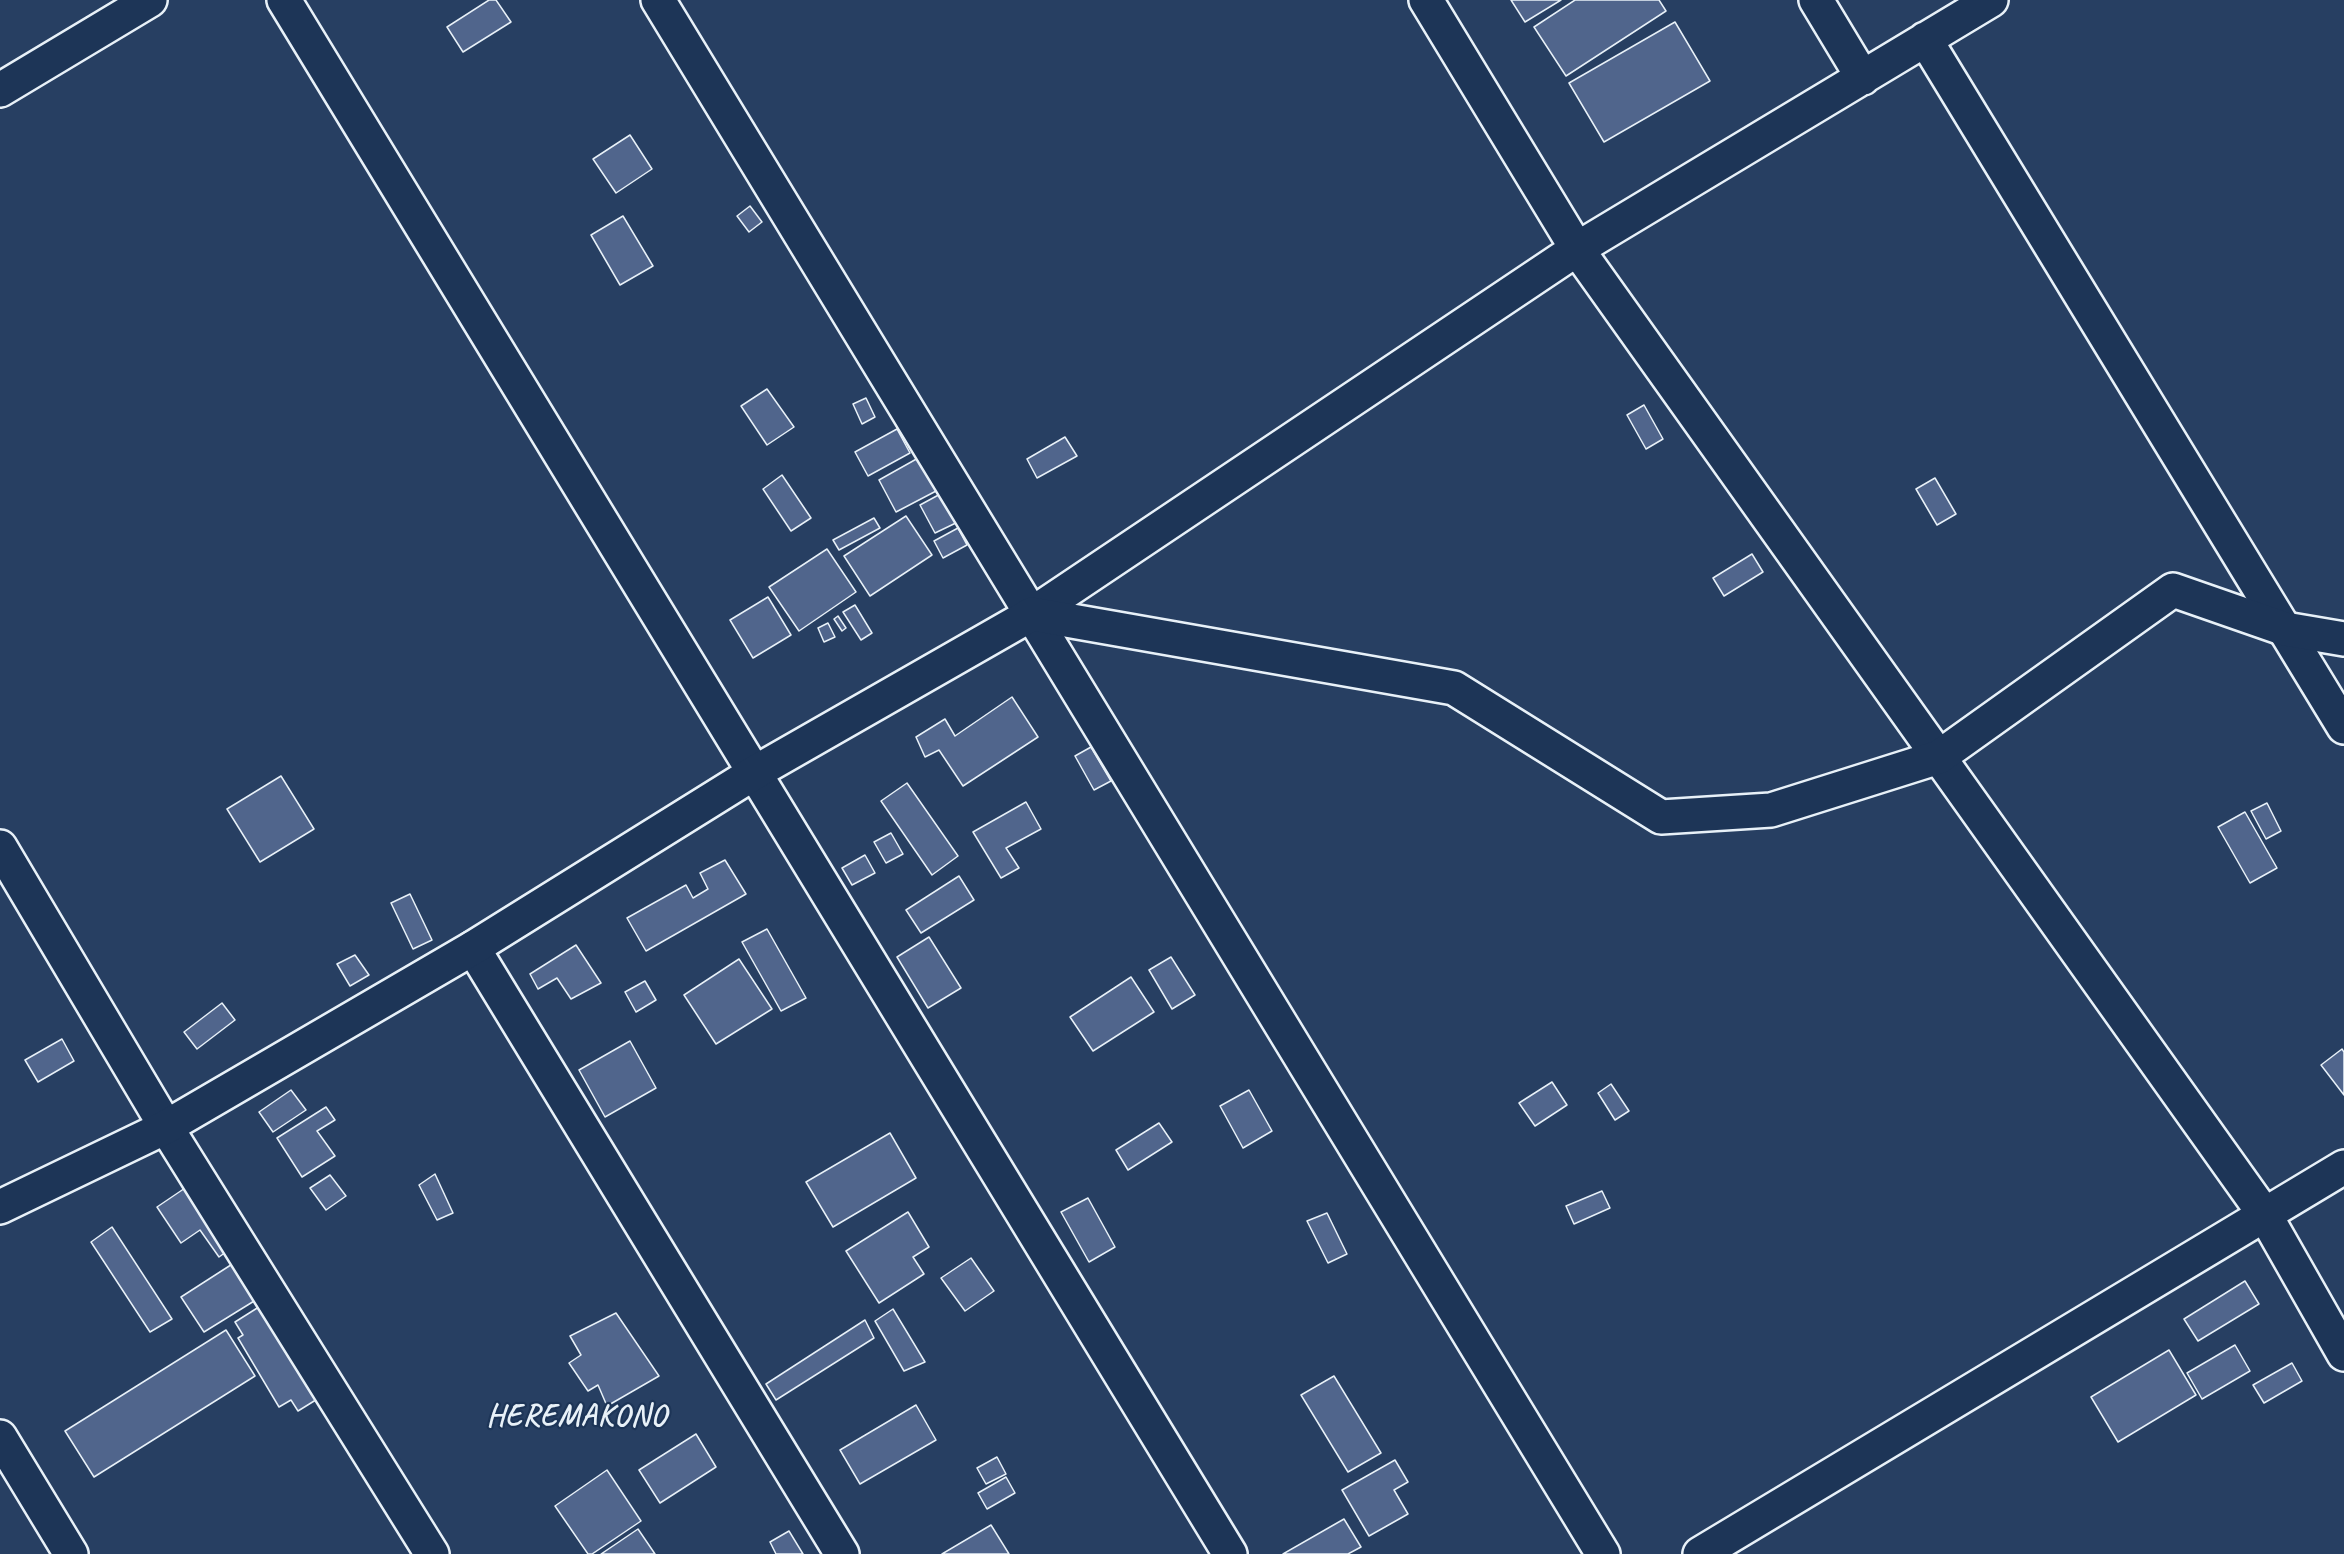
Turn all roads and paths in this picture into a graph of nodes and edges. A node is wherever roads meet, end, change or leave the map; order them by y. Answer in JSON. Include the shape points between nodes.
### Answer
{"nodes":[{"id":1,"x":150,"y":0,"type":"edge"},
{"id":2,"x":284,"y":0,"type":"edge"},
{"id":3,"x":657,"y":0,"type":"edge"},
{"id":4,"x":1426,"y":0,"type":"edge"},
{"id":5,"x":1816,"y":0,"type":"edge"},
{"id":6,"x":1991,"y":0,"type":"edge"},
{"id":7,"x":1926,"y":39,"type":"junction"},
{"id":8,"x":1863,"y":78,"type":"junction"},
{"id":9,"x":0,"y":90,"type":"edge"},
{"id":10,"x":1577,"y":249,"type":"junction"},
{"id":11,"x":1032,"y":614,"type":"junction"},
{"id":12,"x":2284,"y":629,"type":"junction"},
{"id":13,"x":2344,"y":639,"type":"edge"},
{"id":14,"x":2344,"y":727,"type":"edge"},
{"id":15,"x":1940,"y":757,"type":"junction"},
{"id":16,"x":754,"y":773,"type":"junction"},
{"id":17,"x":0,"y":847,"type":"edge"},
{"id":18,"x":473,"y":948,"type":"junction"},
{"id":19,"x":166,"y":1126,"type":"junction"},
{"id":20,"x":2344,"y":1167,"type":"edge"},
{"id":21,"x":0,"y":1207,"type":"edge"},
{"id":22,"x":2265,"y":1215,"type":"junction"},
{"id":23,"x":2344,"y":1354,"type":"edge"},
{"id":24,"x":0,"y":1437,"type":"edge"},
{"id":25,"x":71,"y":1554,"type":"edge"},
{"id":26,"x":432,"y":1554,"type":"edge"},
{"id":27,"x":842,"y":1554,"type":"edge"},
{"id":28,"x":1230,"y":1554,"type":"edge"},
{"id":29,"x":1603,"y":1554,"type":"edge"},
{"id":30,"x":1700,"y":1554,"type":"edge"}],
"edges":[{"from":1,"to":9,"type":"street"},
{"from":2,"to":16,"type":"street"},
{"from":3,"to":11,"type":"street"},
{"from":4,"to":10,"type":"street"},
{"from":5,"to":8,"type":"street"},
{"from":6,"to":7,"type":"street"},
{"from":7,"to":8,"type":"street"},
{"from":7,"to":12,"type":"street"},
{"from":8,"to":10,"type":"street"},
{"from":10,"to":11,"type":"street"},
{"from":10,"to":15,"type":"street"},
{"from":11,"to":15,"type":"street","via":[[1454,688],[1661,817],[1772,810]]},
{"from":11,"to":16,"type":"street"},
{"from":11,"to":29,"type":"street"},
{"from":12,"to":13,"type":"street"},
{"from":12,"to":14,"type":"street"},
{"from":12,"to":15,"type":"street","via":[[2173,590]]},
{"from":15,"to":22,"type":"street"},
{"from":16,"to":18,"type":"street"},
{"from":16,"to":28,"type":"street"},
{"from":17,"to":19,"type":"street"},
{"from":18,"to":19,"type":"street"},
{"from":18,"to":27,"type":"street"},
{"from":19,"to":21,"type":"street"},
{"from":19,"to":26,"type":"street"},
{"from":20,"to":22,"type":"street"},
{"from":22,"to":23,"type":"street"},
{"from":22,"to":30,"type":"street"},
{"from":24,"to":25,"type":"street"}]}
